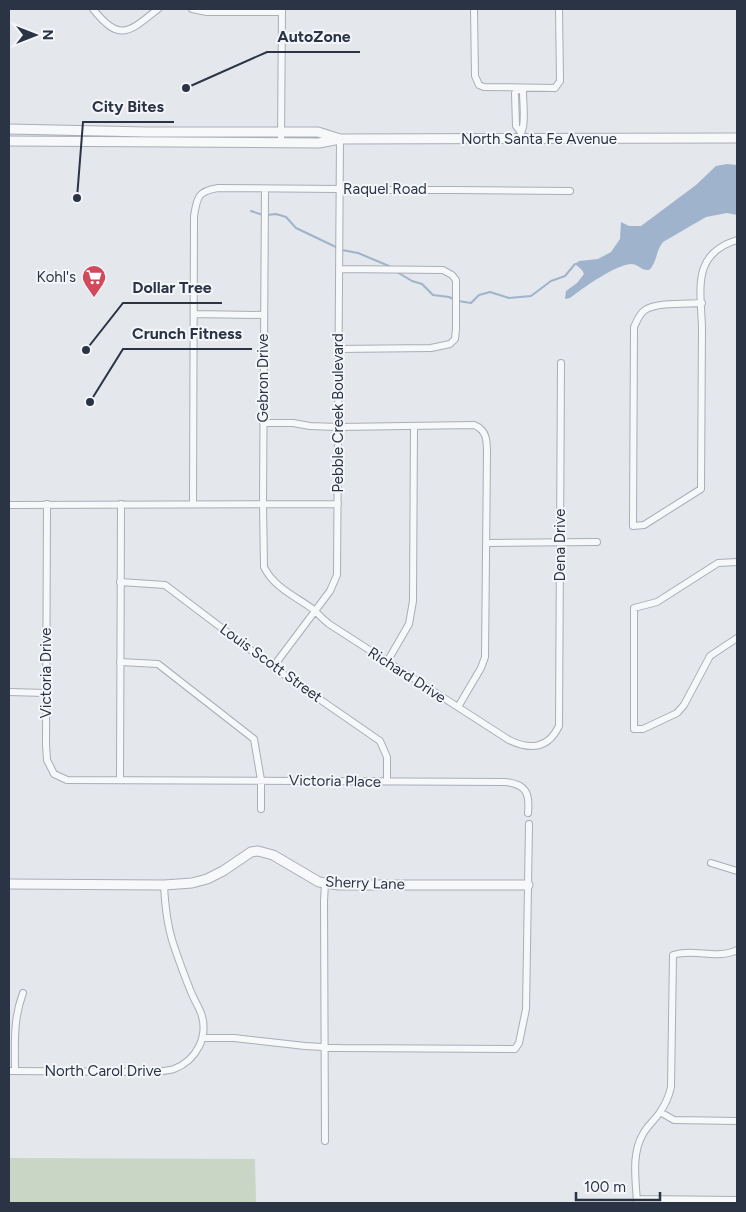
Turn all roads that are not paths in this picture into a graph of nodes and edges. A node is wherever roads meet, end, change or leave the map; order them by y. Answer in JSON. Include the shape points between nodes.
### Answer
{"nodes":[{"id":1,"x":93,"y":9,"type":"edge"},
{"id":2,"x":158,"y":9,"type":"edge"},
{"id":3,"x":192,"y":9,"type":"edge"},
{"id":4,"x":474,"y":9,"type":"edge"},
{"id":5,"x":559,"y":9,"type":"edge"},
{"id":6,"x":282,"y":10,"type":"edge"},
{"id":7,"x":520,"y":88,"type":"junction"},
{"id":8,"x":515,"y":106,"type":"junction"},
{"id":9,"x":523,"y":106,"type":"junction"},
{"id":10,"x":9,"y":129,"type":"edge"},
{"id":11,"x":134,"y":131,"type":"junction"},
{"id":12,"x":183,"y":132,"type":"junction"},
{"id":13,"x":281,"y":132,"type":"junction"},
{"id":14,"x":520,"y":135,"type":"junction"},
{"id":15,"x":737,"y":138,"type":"edge"},
{"id":16,"x":340,"y":139,"type":"junction"},
{"id":17,"x":9,"y":141,"type":"edge"},
{"id":18,"x":103,"y":141,"type":"junction"},
{"id":19,"x":155,"y":143,"type":"junction"},
{"id":20,"x":281,"y":143,"type":"junction"},
{"id":21,"x":340,"y":189,"type":"junction"},
{"id":22,"x":265,"y":190,"type":"junction"},
{"id":23,"x":570,"y":191,"type":"dead end"},
{"id":24,"x":737,"y":240,"type":"edge"},
{"id":25,"x":339,"y":269,"type":"junction"},
{"id":26,"x":702,"y":303,"type":"junction"},
{"id":27,"x":194,"y":314,"type":"junction"},
{"id":28,"x":264,"y":315,"type":"junction"},
{"id":29,"x":338,"y":349,"type":"junction"},
{"id":30,"x":561,"y":363,"type":"dead end"},
{"id":31,"x":264,"y":423,"type":"junction"},
{"id":32,"x":338,"y":427,"type":"junction"},
{"id":33,"x":414,"y":427,"type":"junction"},
{"id":34,"x":47,"y":504,"type":"junction"},
{"id":35,"x":121,"y":504,"type":"junction"},
{"id":36,"x":192,"y":504,"type":"junction"},
{"id":37,"x":263,"y":504,"type":"junction"},
{"id":38,"x":338,"y":504,"type":"junction"},
{"id":39,"x":9,"y":505,"type":"edge"},
{"id":40,"x":560,"y":542,"type":"junction"},
{"id":41,"x":598,"y":542,"type":"dead end"},
{"id":42,"x":486,"y":543,"type":"junction"},
{"id":43,"x":737,"y":562,"type":"edge"},
{"id":44,"x":264,"y":567,"type":"joint"},
{"id":45,"x":120,"y":582,"type":"junction"},
{"id":46,"x":314,"y":610,"type":"junction"},
{"id":47,"x":737,"y":638,"type":"edge"},
{"id":48,"x":120,"y":662,"type":"junction"},
{"id":49,"x":387,"y":662,"type":"junction"},
{"id":50,"x":273,"y":667,"type":"junction"},
{"id":51,"x":9,"y":692,"type":"edge"},
{"id":52,"x":46,"y":693,"type":"junction"},
{"id":53,"x":458,"y":707,"type":"junction"},
{"id":54,"x":559,"y":726,"type":"joint"},
{"id":55,"x":120,"y":780,"type":"junction"},
{"id":56,"x":261,"y":780,"type":"junction"},
{"id":57,"x":387,"y":782,"type":"junction"},
{"id":58,"x":261,"y":809,"type":"dead end"},
{"id":59,"x":528,"y":813,"type":"dead end"},
{"id":60,"x":529,"y":824,"type":"dead end"},
{"id":61,"x":711,"y":863,"type":"dead end"},
{"id":62,"x":737,"y":871,"type":"edge"},
{"id":63,"x":325,"y":883,"type":"junction"},
{"id":64,"x":9,"y":884,"type":"edge"},
{"id":65,"x":164,"y":885,"type":"junction"},
{"id":66,"x":528,"y":885,"type":"junction"},
{"id":67,"x":737,"y":950,"type":"edge"},
{"id":68,"x":23,"y":993,"type":"dead end"},
{"id":69,"x":204,"y":1038,"type":"junction"},
{"id":70,"x":325,"y":1047,"type":"junction"},
{"id":71,"x":12,"y":1071,"type":"edge"},
{"id":72,"x":660,"y":1112,"type":"junction"},
{"id":73,"x":737,"y":1121,"type":"edge"},
{"id":74,"x":325,"y":1141,"type":"dead end"},
{"id":75,"x":737,"y":1200,"type":"edge"},
{"id":76,"x":637,"y":1201,"type":"edge"}],
"edges":[{"from":1,"to":2,"type":"street","via":[[104,24],[124,30],[137,26]]},
{"from":3,"to":6,"type":"street","via":[[207,12]]},
{"from":4,"to":7,"type":"street","via":[[475,76],[479,85]]},
{"from":5,"to":7,"type":"street","via":[[560,81],[555,88]]},
{"from":6,"to":13,"type":"street"},
{"from":7,"to":8,"type":"street","via":[[515,93]]},
{"from":7,"to":9,"type":"street"},
{"from":8,"to":9,"type":"street"},
{"from":8,"to":14,"type":"street"},
{"from":9,"to":14,"type":"street"},
{"from":10,"to":11,"type":"street","name":"North Santa Fe Avenue"},
{"from":11,"to":12,"type":"street","name":"North Santa Fe Avenue"},
{"from":11,"to":18,"type":"street","via":[[104,136]]},
{"from":12,"to":13,"type":"street","name":"North Santa Fe Avenue"},
{"from":12,"to":19,"type":"street","via":[[183,137],[168,137]]},
{"from":13,"to":16,"type":"street","name":"North Santa Fe Avenue","via":[[318,132]]},
{"from":13,"to":20,"type":"street"},
{"from":14,"to":15,"type":"street","name":"North Santa Fe Avenue"},
{"from":14,"to":16,"type":"street","name":"North Santa Fe Avenue"},
{"from":16,"to":20,"type":"street","name":"North Santa Fe Avenue","via":[[319,144]]},
{"from":16,"to":21,"type":"street","name":"Pebble Creek Boulevard"},
{"from":17,"to":18,"type":"street","name":"North Santa Fe Avenue"},
{"from":18,"to":19,"type":"street","name":"North Santa Fe Avenue"},
{"from":19,"to":20,"type":"street","name":"North Santa Fe Avenue"},
{"from":21,"to":22,"type":"street","name":"Raquel Road"},
{"from":21,"to":23,"type":"street","name":"Raquel Road"},
{"from":21,"to":25,"type":"street","name":"Pebble Creek Boulevard"},
{"from":22,"to":27,"type":"street","name":"Raquel Road","via":[[218,188],[201,193],[196,201]]},
{"from":22,"to":28,"type":"street","name":"Gebron Drive"},
{"from":24,"to":26,"type":"street","via":[[710,255],[701,283]]},
{"from":25,"to":29,"type":"street","name":"Pebble Creek Boulevard"},
{"from":25,"to":29,"type":"street","via":[[443,270],[452,274],[457,288],[455,339],[450,344],[431,348]]},
{"from":26,"to":26,"type":"street","via":[[655,306],[645,310],[634,327],[633,526],[644,525],[701,489]]},
{"from":27,"to":28,"type":"street"},
{"from":27,"to":36,"type":"street"},
{"from":28,"to":31,"type":"street","name":"Gebron Drive"},
{"from":29,"to":32,"type":"street","name":"Pebble Creek Boulevard"},
{"from":30,"to":40,"type":"street","name":"Dena Drive"},
{"from":31,"to":32,"type":"street"},
{"from":31,"to":37,"type":"street","name":"Gebron Drive"},
{"from":32,"to":33,"type":"street"},
{"from":32,"to":38,"type":"street","name":"Pebble Creek Boulevard"},
{"from":33,"to":42,"type":"street","via":[[474,426],[484,432],[487,453]]},
{"from":33,"to":49,"type":"street","via":[[413,601],[409,624]]},
{"from":34,"to":35,"type":"street"},
{"from":34,"to":39,"type":"street"},
{"from":34,"to":52,"type":"street","name":"Victoria Drive"},
{"from":35,"to":36,"type":"street"},
{"from":35,"to":45,"type":"street"},
{"from":36,"to":37,"type":"street"},
{"from":37,"to":38,"type":"street"},
{"from":37,"to":44,"type":"street","name":"Gebron Drive"},
{"from":38,"to":46,"type":"street","name":"Pebble Creek Boulevard","via":[[337,575],[330,591]]},
{"from":40,"to":41,"type":"street"},
{"from":40,"to":42,"type":"street"},
{"from":40,"to":54,"type":"street","name":"Dena Drive"},
{"from":42,"to":53,"type":"street","via":[[485,657],[482,668]]},
{"from":43,"to":47,"type":"street","via":[[718,563],[657,602],[634,608],[634,729],[643,729],[677,713],[710,656]]},
{"from":44,"to":46,"type":"street","name":"Richard Drive","via":[[274,581]]},
{"from":45,"to":48,"type":"street"},
{"from":45,"to":50,"type":"street","name":"Louis Scott Street","via":[[165,585]]},
{"from":46,"to":49,"type":"street","name":"Richard Drive","via":[[329,624]]},
{"from":46,"to":50,"type":"street","name":"Pebble Creek Boulevard"},
{"from":48,"to":55,"type":"street"},
{"from":48,"to":56,"type":"street","via":[[158,664],[254,739]]},
{"from":49,"to":53,"type":"street","name":"Richard Drive"},
{"from":50,"to":57,"type":"street","name":"Louis Scott Street","via":[[380,741],[387,757]]},
{"from":51,"to":52,"type":"street"},
{"from":52,"to":55,"type":"street","name":"Victoria Drive","via":[[47,760],[54,774],[67,780]]},
{"from":53,"to":54,"type":"street","name":"Richard Drive","via":[[523,747],[544,743]]},
{"from":55,"to":56,"type":"street","name":"Victoria Place"},
{"from":56,"to":57,"type":"street","name":"Victoria Place"},
{"from":56,"to":58,"type":"street"},
{"from":57,"to":59,"type":"street","name":"Victoria Place","via":[[516,783],[527,793]]},
{"from":60,"to":66,"type":"street"},
{"from":61,"to":62,"type":"street"},
{"from":63,"to":65,"type":"street","name":"Sherry Lane","via":[[268,853],[258,851],[250,852],[207,879]]},
{"from":63,"to":66,"type":"street","name":"Sherry Lane"},
{"from":63,"to":70,"type":"street"},
{"from":64,"to":65,"type":"street","name":"Sherry Lane"},
{"from":65,"to":69,"type":"street","via":[[167,923],[201,1014]]},
{"from":66,"to":70,"type":"street","via":[[526,1010],[519,1042],[514,1049]]},
{"from":67,"to":72,"type":"street","via":[[726,954],[673,954],[671,1087]]},
{"from":68,"to":71,"type":"street","via":[[15,1022]]},
{"from":69,"to":70,"type":"street"},
{"from":69,"to":71,"type":"street","name":"North Carol Drive","via":[[191,1057],[172,1070]]},
{"from":70,"to":74,"type":"street"},
{"from":72,"to":73,"type":"street","via":[[674,1120]]},
{"from":72,"to":76,"type":"street","via":[[638,1144],[635,1163]]},
{"from":75,"to":76,"type":"street"}]}
